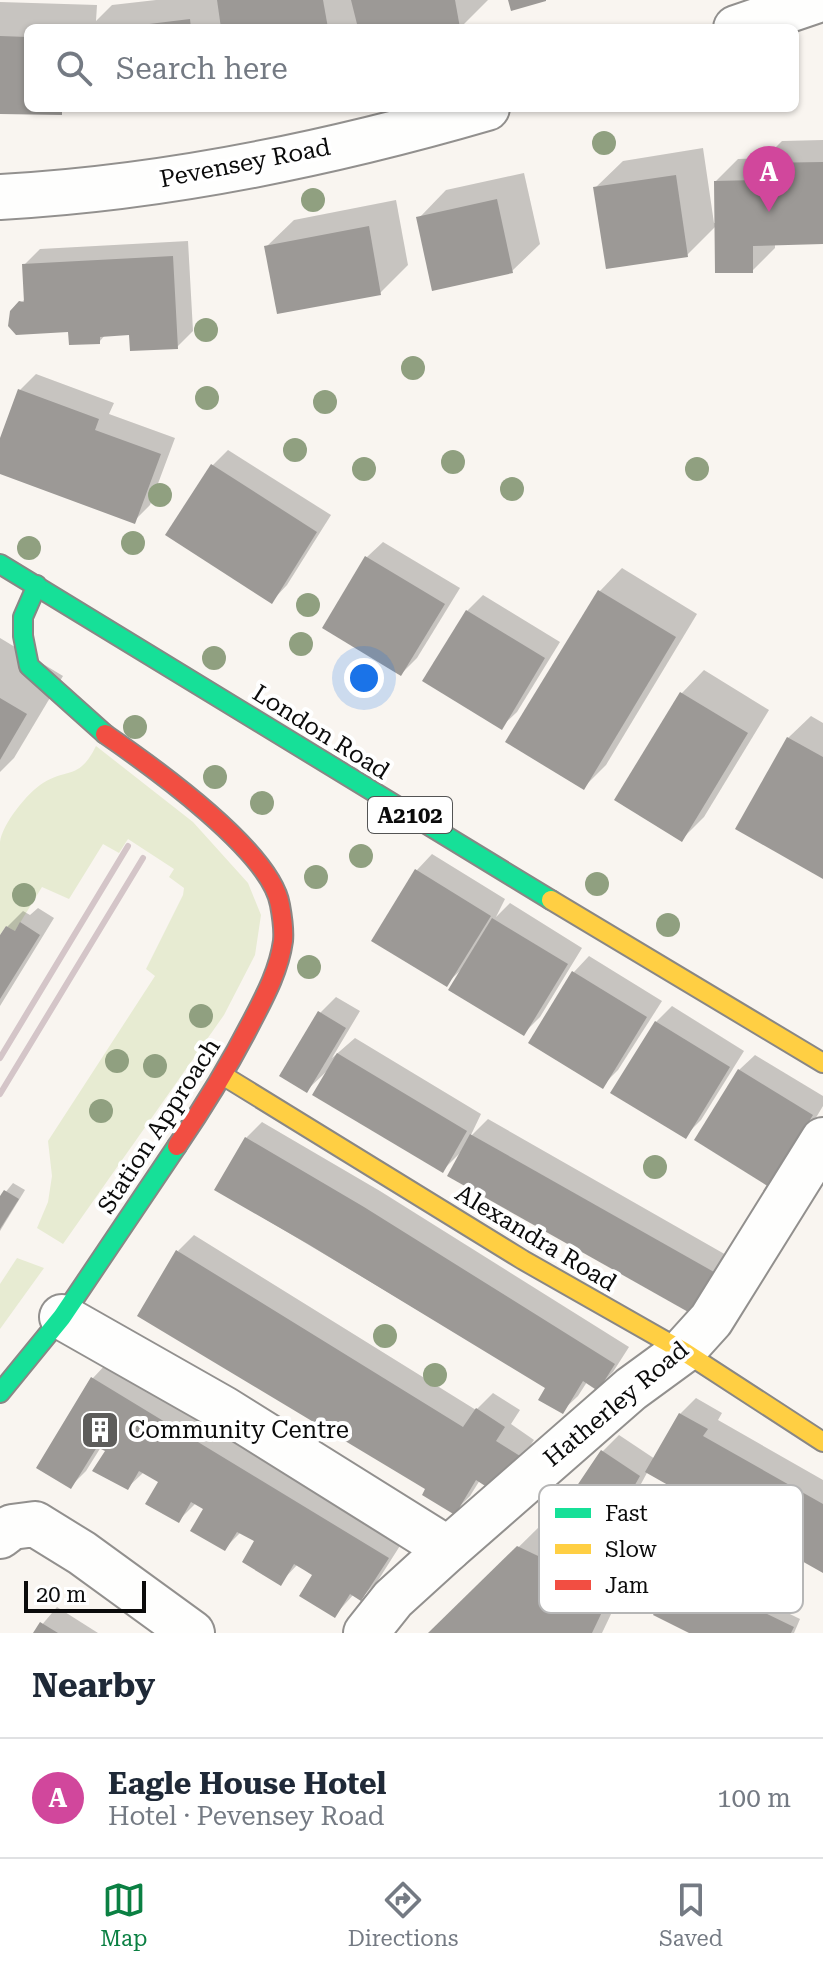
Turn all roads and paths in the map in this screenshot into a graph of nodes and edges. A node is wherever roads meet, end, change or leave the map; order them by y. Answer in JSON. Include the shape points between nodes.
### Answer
{"nodes":[{"id":1,"x":790,"y":5,"type":"edge"},
{"id":2,"x":745,"y":24,"type":"edge"},
{"id":3,"x":823,"y":26,"type":"edge"},
{"id":4,"x":472,"y":112,"type":"edge"},
{"id":5,"x":0,"y":197,"type":"edge"},
{"id":6,"x":0,"y":564,"type":"edge"},
{"id":7,"x":37,"y":585,"type":"junction"},
{"id":8,"x":823,"y":1063,"type":"edge"},
{"id":9,"x":224,"y":1076,"type":"junction"},
{"id":10,"x":823,"y":1140,"type":"edge"},
{"id":11,"x":62,"y":1317,"type":"junction"},
{"id":12,"x":683,"y":1351,"type":"junction"},
{"id":13,"x":0,"y":1393,"type":"edge"},
{"id":14,"x":823,"y":1442,"type":"edge"},
{"id":15,"x":12,"y":1531,"type":"edge"},
{"id":16,"x":448,"y":1549,"type":"junction"},
{"id":17,"x":192,"y":1633,"type":"edge"},
{"id":18,"x":366,"y":1633,"type":"edge"}],
"edges":[{"from":1,"to":2,"type":"street"},
{"from":1,"to":3,"type":"street"},
{"from":4,"to":5,"type":"street","name":"Pevensey Road","via":[[227,169],[73,193]]},
{"from":6,"to":7,"type":"street","name":"London Road","number":"A2102"},
{"from":7,"to":8,"type":"street","name":"London Road","number":"A2102"},
{"from":7,"to":9,"type":"street","name":"Station Approach","via":[[23,617],[29,666],[92,725],[220,825],[260,864],[280,902],[283,940],[271,984]]},
{"from":9,"to":11,"type":"street","name":"Station Approach"},
{"from":9,"to":12,"type":"street","name":"Alexandra Road","via":[[523,1260]]},
{"from":10,"to":12,"type":"street","name":"Hatherley Road","via":[[711,1320]]},
{"from":11,"to":13,"type":"street","name":"Station Approach"},
{"from":11,"to":16,"type":"street","via":[[224,1409]]},
{"from":12,"to":14,"type":"street","name":"Alexandra Road"},
{"from":12,"to":16,"type":"street","name":"Hatherley Road","via":[[631,1389]]},
{"from":15,"to":17,"type":"street","via":[[35,1524]]},
{"from":16,"to":18,"type":"street","name":"Hatherley Road","via":[[393,1599]]}]}
